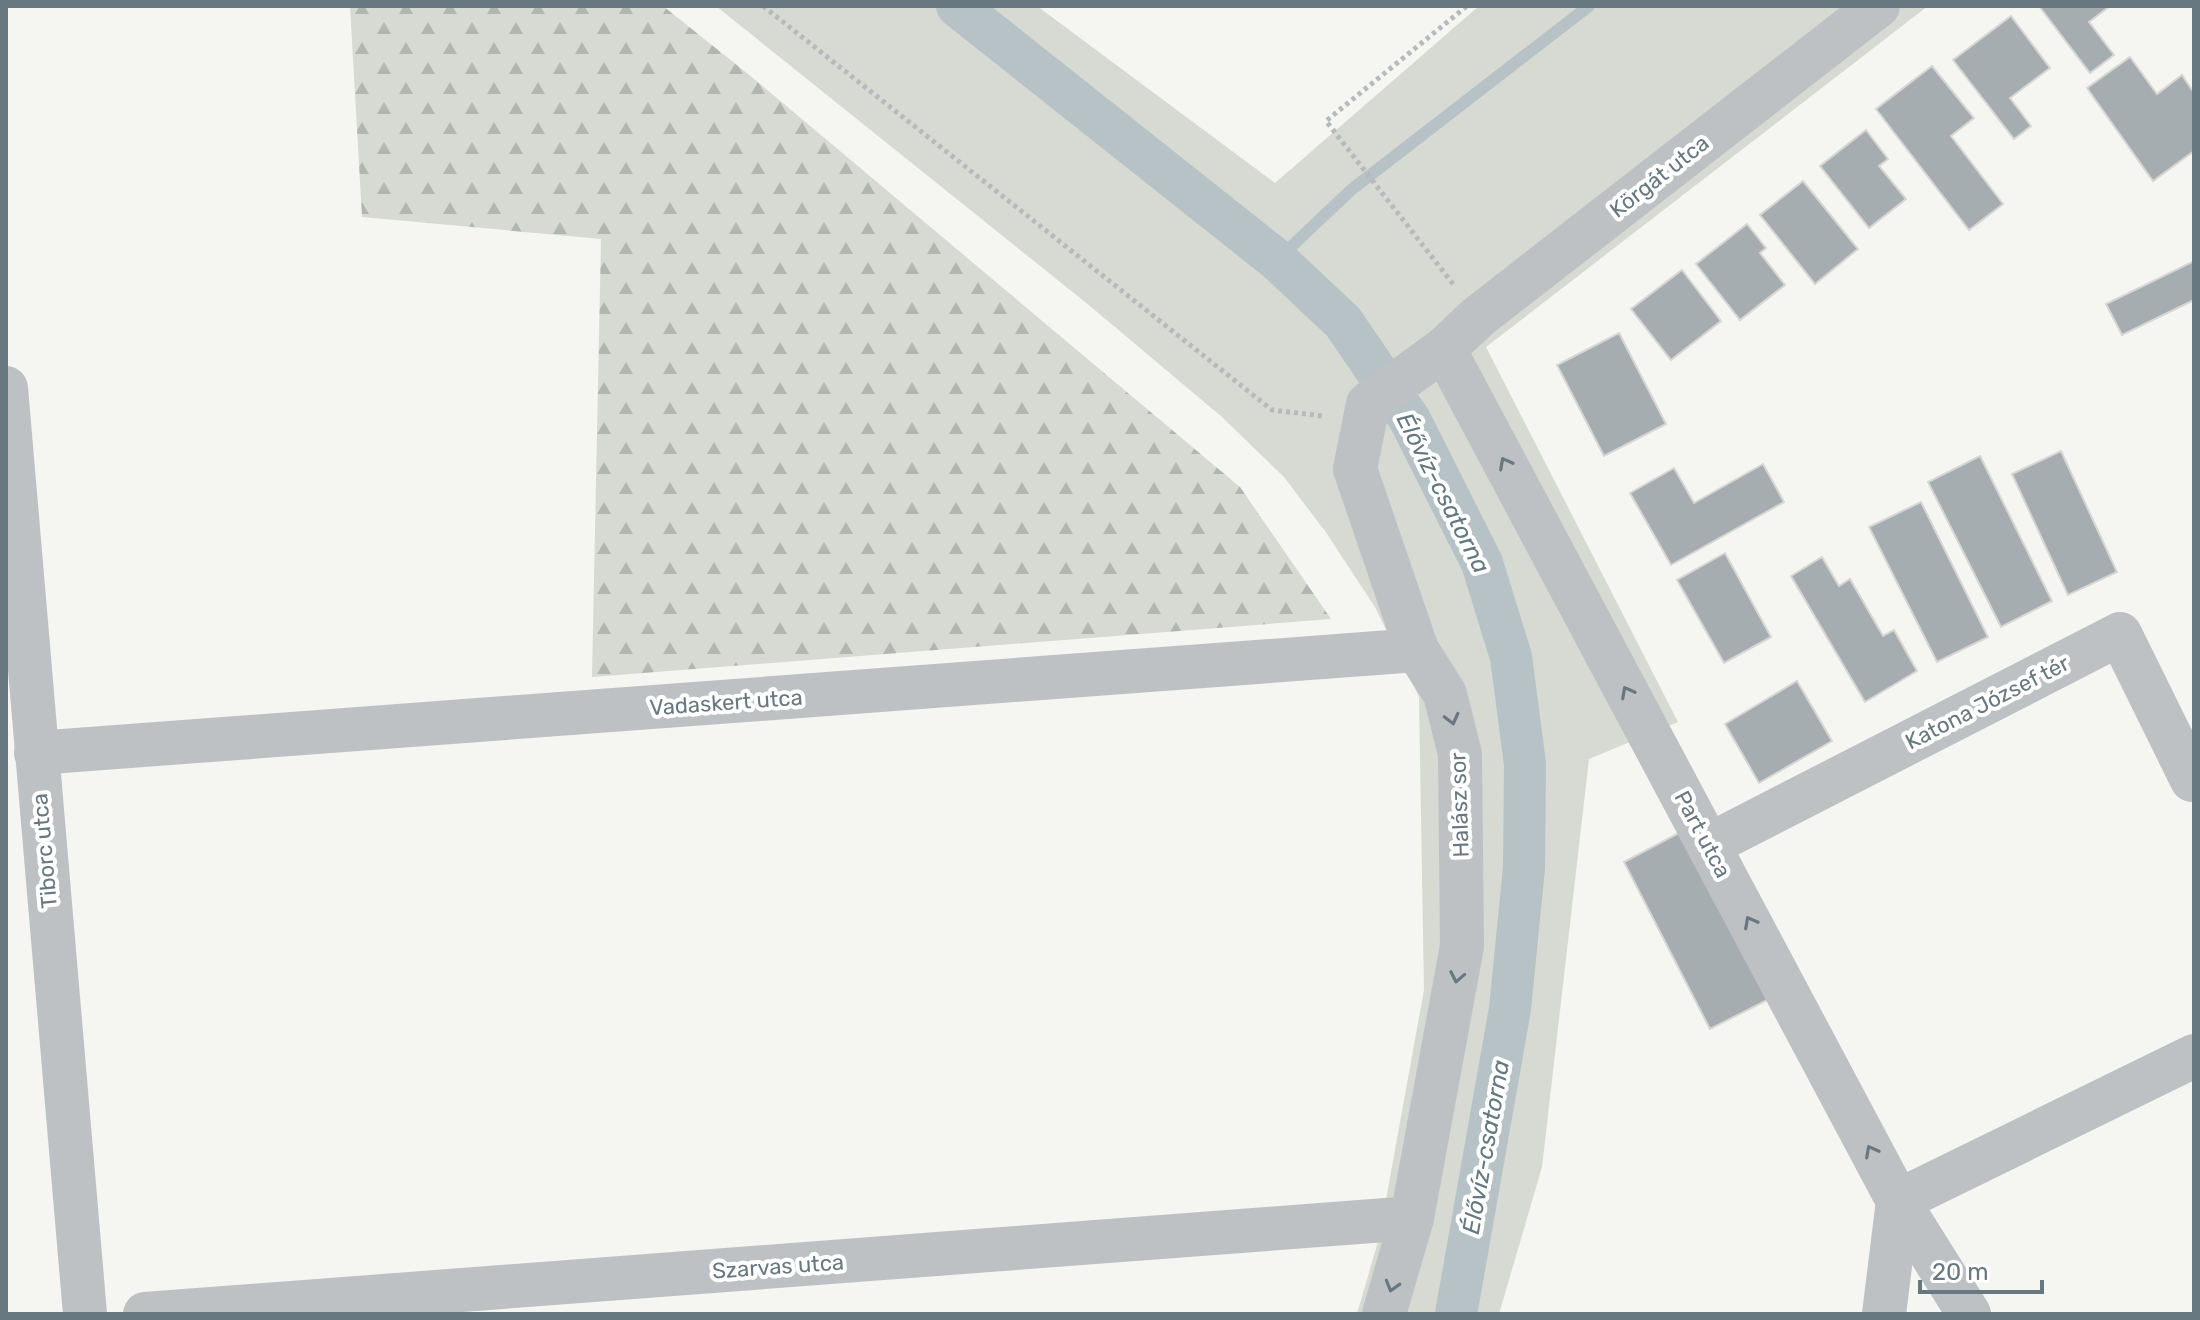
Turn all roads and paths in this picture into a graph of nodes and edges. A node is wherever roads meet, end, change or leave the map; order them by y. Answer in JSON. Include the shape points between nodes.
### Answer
{"nodes":[{"id":1,"x":763,"y":6,"type":"edge"},
{"id":2,"x":1467,"y":6,"type":"edge"},
{"id":3,"x":1878,"y":6,"type":"edge"},
{"id":4,"x":1478,"y":317,"type":"junction"},
{"id":5,"x":1428,"y":361,"type":"junction"},
{"id":6,"x":6,"y":388,"type":"edge"},
{"id":7,"x":1365,"y":412,"type":"junction"},
{"id":8,"x":1417,"y":650,"type":"junction"},
{"id":9,"x":36,"y":753,"type":"junction"},
{"id":10,"x":2192,"y":780,"type":"dead end"},
{"id":11,"x":1709,"y":845,"type":"junction"},
{"id":12,"x":2194,"y":1056,"type":"edge"},
{"id":13,"x":1898,"y":1201,"type":"junction"},
{"id":14,"x":1412,"y":1218,"type":"junction"},
{"id":15,"x":85,"y":1314,"type":"edge"},
{"id":16,"x":145,"y":1314,"type":"edge"},
{"id":17,"x":1384,"y":1314,"type":"edge"},
{"id":18,"x":1884,"y":1314,"type":"edge"},
{"id":19,"x":1969,"y":1314,"type":"edge"}],
"edges":[{"from":1,"to":7,"type":"path","via":[[1272,410]]},
{"from":2,"to":4,"type":"path","via":[[1326,121]]},
{"from":3,"to":4,"type":"street","name":"Körgát utca"},
{"from":4,"to":5,"type":"street","name":"Körgát utca"},
{"from":5,"to":7,"type":"street"},
{"from":11,"to":5,"type":"street","name":"Part utca","one_way":true},
{"from":6,"to":9,"type":"street","name":"Tiborc utca"},
{"from":7,"to":8,"type":"street","name":"Halász sor","via":[[1355,469]]},
{"from":8,"to":9,"type":"street","name":"Vadaskert utca"},
{"from":8,"to":14,"type":"street","name":"Halász sor","one_way":true,"via":[[1445,694],[1460,754],[1462,946]]},
{"from":9,"to":15,"type":"street","name":"Tiborc utca"},
{"from":10,"to":11,"type":"street","name":"Katona József tér","via":[[2120,634]]},
{"from":13,"to":11,"type":"street","name":"Part utca","one_way":true},
{"from":12,"to":13,"type":"street"},
{"from":13,"to":18,"type":"street"},
{"from":13,"to":19,"type":"street","name":"Part utca"},
{"from":14,"to":16,"type":"street","name":"Szarvas utca"},
{"from":14,"to":17,"type":"street","name":"Halász sor","one_way":true}]}
